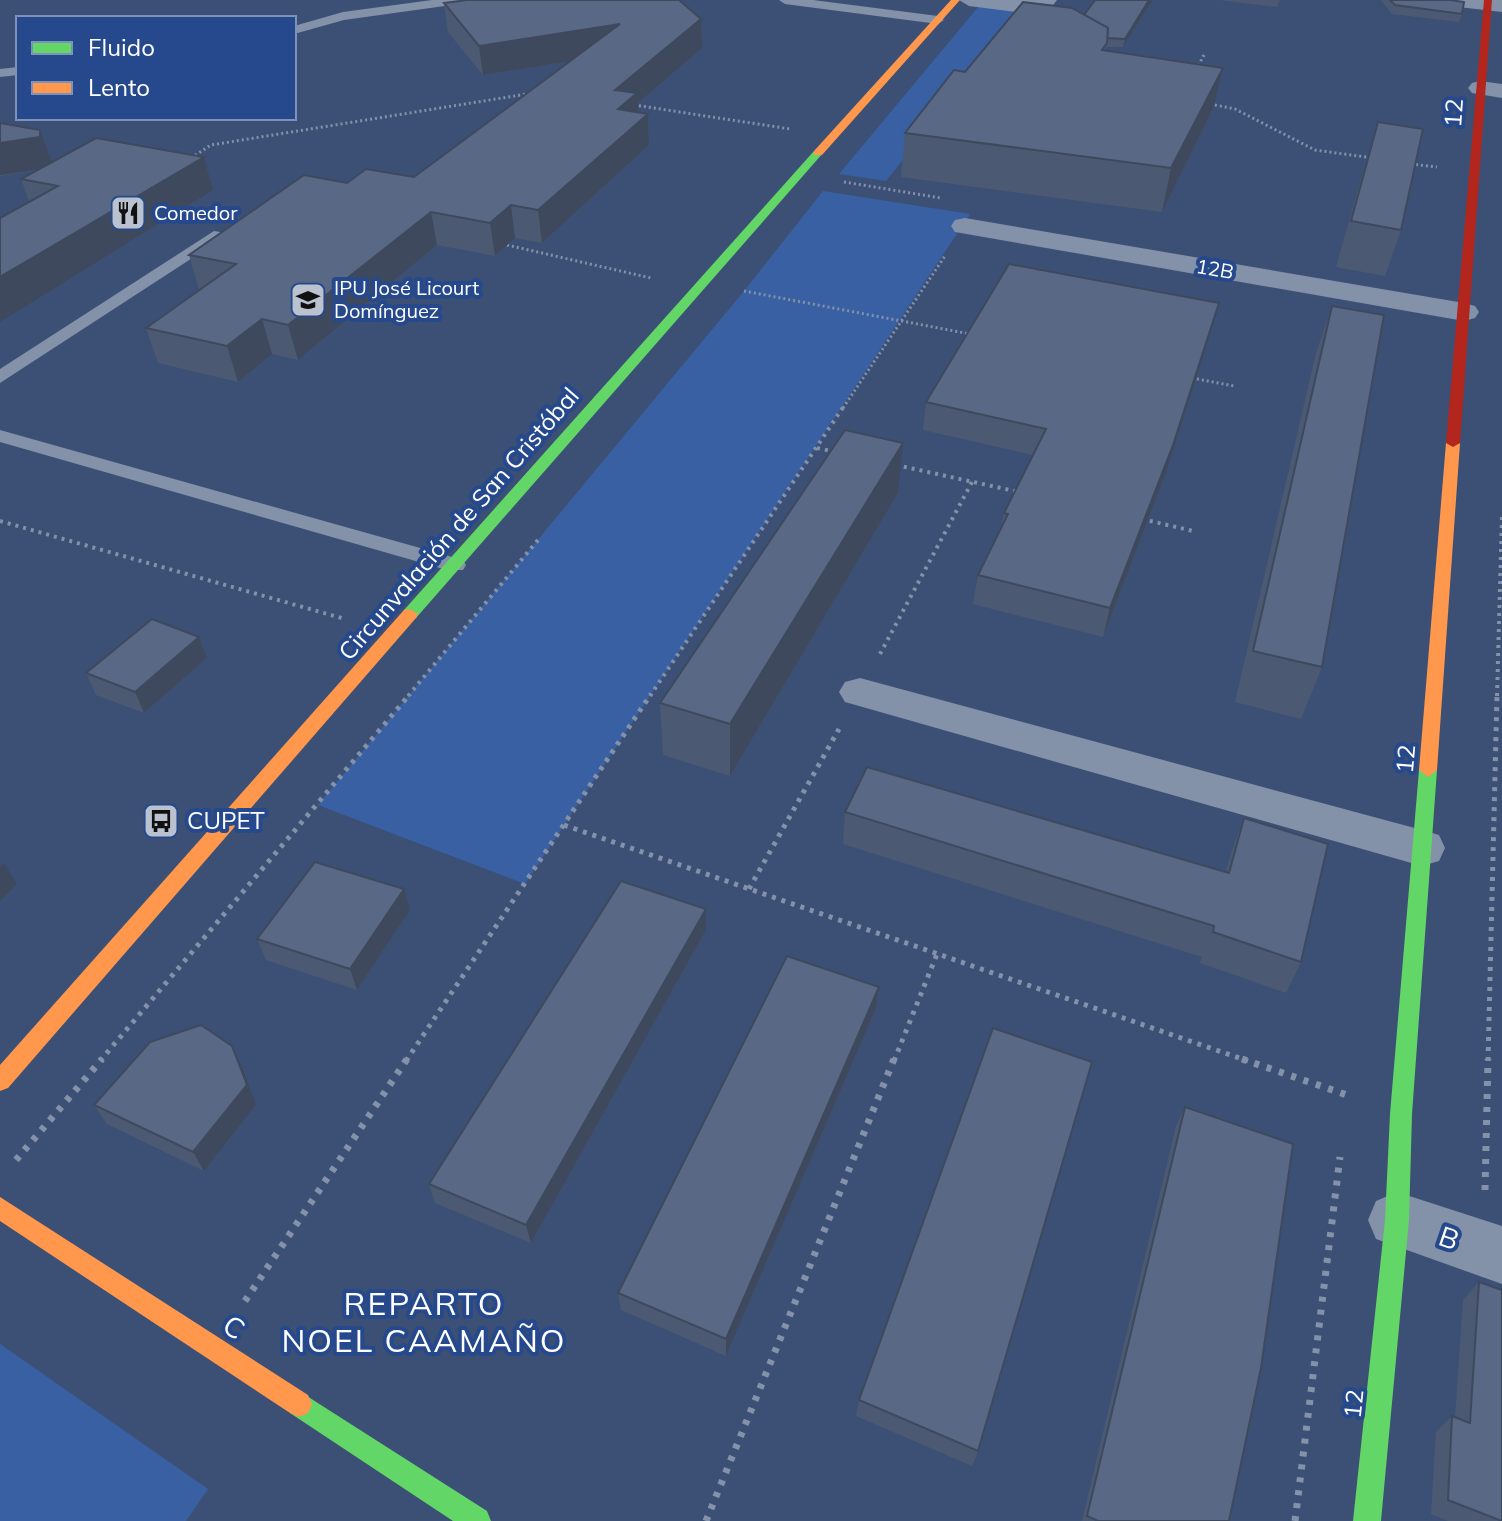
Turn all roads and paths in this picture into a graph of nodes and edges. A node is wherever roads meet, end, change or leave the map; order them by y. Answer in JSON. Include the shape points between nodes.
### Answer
{"nodes":[{"id":1,"x":459,"y":0,"type":"edge"},
{"id":2,"x":785,"y":0,"type":"edge"},
{"id":3,"x":956,"y":0,"type":"edge"},
{"id":4,"x":969,"y":0,"type":"edge"},
{"id":5,"x":1450,"y":0,"type":"edge"},
{"id":6,"x":1493,"y":3,"type":"edge"},
{"id":7,"x":1045,"y":10,"type":"edge"},
{"id":8,"x":938,"y":20,"type":"junction"},
{"id":9,"x":296,"y":29,"type":"edge"},
{"id":10,"x":1205,"y":53,"type":"dead end"},
{"id":11,"x":1193,"y":76,"type":"edge"},
{"id":12,"x":1491,"y":90,"type":"edge"},
{"id":13,"x":544,"y":91,"type":"edge"},
{"id":14,"x":620,"y":103,"type":"edge"},
{"id":15,"x":1209,"y":104,"type":"edge"},
{"id":16,"x":804,"y":131,"type":"dead end"},
{"id":17,"x":1373,"y":158,"type":"edge"},
{"id":18,"x":189,"y":159,"type":"edge"},
{"id":19,"x":1402,"y":162,"type":"edge"},
{"id":20,"x":1445,"y":168,"type":"dead end"},
{"id":21,"x":797,"y":175,"type":"junction"},
{"id":22,"x":965,"y":226,"type":"junction"},
{"id":23,"x":214,"y":236,"type":"edge"},
{"id":24,"x":507,"y":245,"type":"edge"},
{"id":25,"x":696,"y":288,"type":"junction"},
{"id":26,"x":1464,"y":312,"type":"junction"},
{"id":27,"x":902,"y":320,"type":"junction"},
{"id":28,"x":978,"y":335,"type":"edge"},
{"id":29,"x":0,"y":377,"type":"edge"},
{"id":30,"x":1189,"y":377,"type":"edge"},
{"id":31,"x":1234,"y":386,"type":"dead end"},
{"id":32,"x":0,"y":436,"type":"edge"},
{"id":33,"x":817,"y":448,"type":"junction"},
{"id":34,"x":848,"y":455,"type":"edge"},
{"id":35,"x":895,"y":465,"type":"dead end"},
{"id":36,"x":972,"y":482,"type":"junction"},
{"id":37,"x":1031,"y":495,"type":"edge"},
{"id":38,"x":1502,"y":515,"type":"edge"},
{"id":39,"x":1134,"y":518,"type":"edge"},
{"id":40,"x":0,"y":521,"type":"edge"},
{"id":41,"x":1193,"y":531,"type":"dead end"},
{"id":42,"x":455,"y":565,"type":"junction"},
{"id":43,"x":354,"y":622,"type":"dead end"},
{"id":44,"x":860,"y":692,"type":"junction"},
{"id":45,"x":564,"y":825,"type":"junction"},
{"id":46,"x":1422,"y":848,"type":"junction"},
{"id":47,"x":749,"y":889,"type":"junction"},
{"id":48,"x":937,"y":954,"type":"junction"},
{"id":49,"x":0,"y":1081,"type":"edge"},
{"id":50,"x":1401,"y":1114,"type":"junction"},
{"id":51,"x":0,"y":1208,"type":"edge"},
{"id":52,"x":1397,"y":1220,"type":"junction"},
{"id":53,"x":1493,"y":1252,"type":"edge"},
{"id":54,"x":214,"y":1348,"type":"junction"},
{"id":55,"x":477,"y":1521,"type":"edge"},
{"id":56,"x":706,"y":1521,"type":"edge"},
{"id":57,"x":1367,"y":1521,"type":"edge"}],
"edges":[{"from":1,"to":9,"type":"lane","via":[[343,16]]},
{"from":2,"to":8,"type":"lane"},
{"from":3,"to":8,"type":"street","name":"Circunvalación de San Cristóbal"},
{"from":4,"to":7,"type":"street"},
{"from":5,"to":6,"type":"street"},
{"from":6,"to":12,"type":"street","name":"12"},
{"from":8,"to":21,"type":"street","name":"Circunvalación de San Cristóbal"},
{"from":10,"to":11,"type":"path"},
{"from":12,"to":26,"type":"street","name":"12"},
{"from":13,"to":18,"type":"path","via":[[211,145]]},
{"from":14,"to":16,"type":"path"},
{"from":15,"to":17,"type":"path","via":[[1235,109],[1315,150]]},
{"from":19,"to":20,"type":"path"},
{"from":21,"to":22,"type":"path","via":[[974,204]]},
{"from":21,"to":25,"type":"street","name":"Circunvalación de San Cristóbal"},
{"from":22,"to":26,"type":"street","name":"12B"},
{"from":22,"to":27,"type":"path"},
{"from":23,"to":29,"type":"lane"},
{"from":24,"to":25,"type":"path"},
{"from":25,"to":27,"type":"path","via":[[744,291]]},
{"from":25,"to":42,"type":"street","name":"Circunvalación de San Cristóbal"},
{"from":26,"to":46,"type":"street","name":"12"},
{"from":27,"to":28,"type":"path"},
{"from":27,"to":33,"type":"path"},
{"from":30,"to":31,"type":"path"},
{"from":32,"to":42,"type":"lane"},
{"from":33,"to":34,"type":"path"},
{"from":33,"to":45,"type":"path"},
{"from":35,"to":36,"type":"path"},
{"from":36,"to":37,"type":"path"},
{"from":36,"to":44,"type":"path"},
{"from":38,"to":53,"type":"path"},
{"from":39,"to":41,"type":"path"},
{"from":40,"to":43,"type":"path"},
{"from":42,"to":49,"type":"street","name":"Circunvalación de San Cristóbal"},
{"from":44,"to":46,"type":"street"},
{"from":44,"to":47,"type":"path"},
{"from":45,"to":47,"type":"path"},
{"from":45,"to":54,"type":"path"},
{"from":46,"to":50,"type":"street","name":"12"},
{"from":47,"to":48,"type":"path"},
{"from":48,"to":50,"type":"path"},
{"from":48,"to":56,"type":"path"},
{"from":50,"to":52,"type":"street","name":"12"},
{"from":51,"to":54,"type":"street","name":"C"},
{"from":52,"to":53,"type":"street","name":"B"},
{"from":52,"to":57,"type":"street","name":"12"},
{"from":54,"to":55,"type":"street","name":"C"}]}
